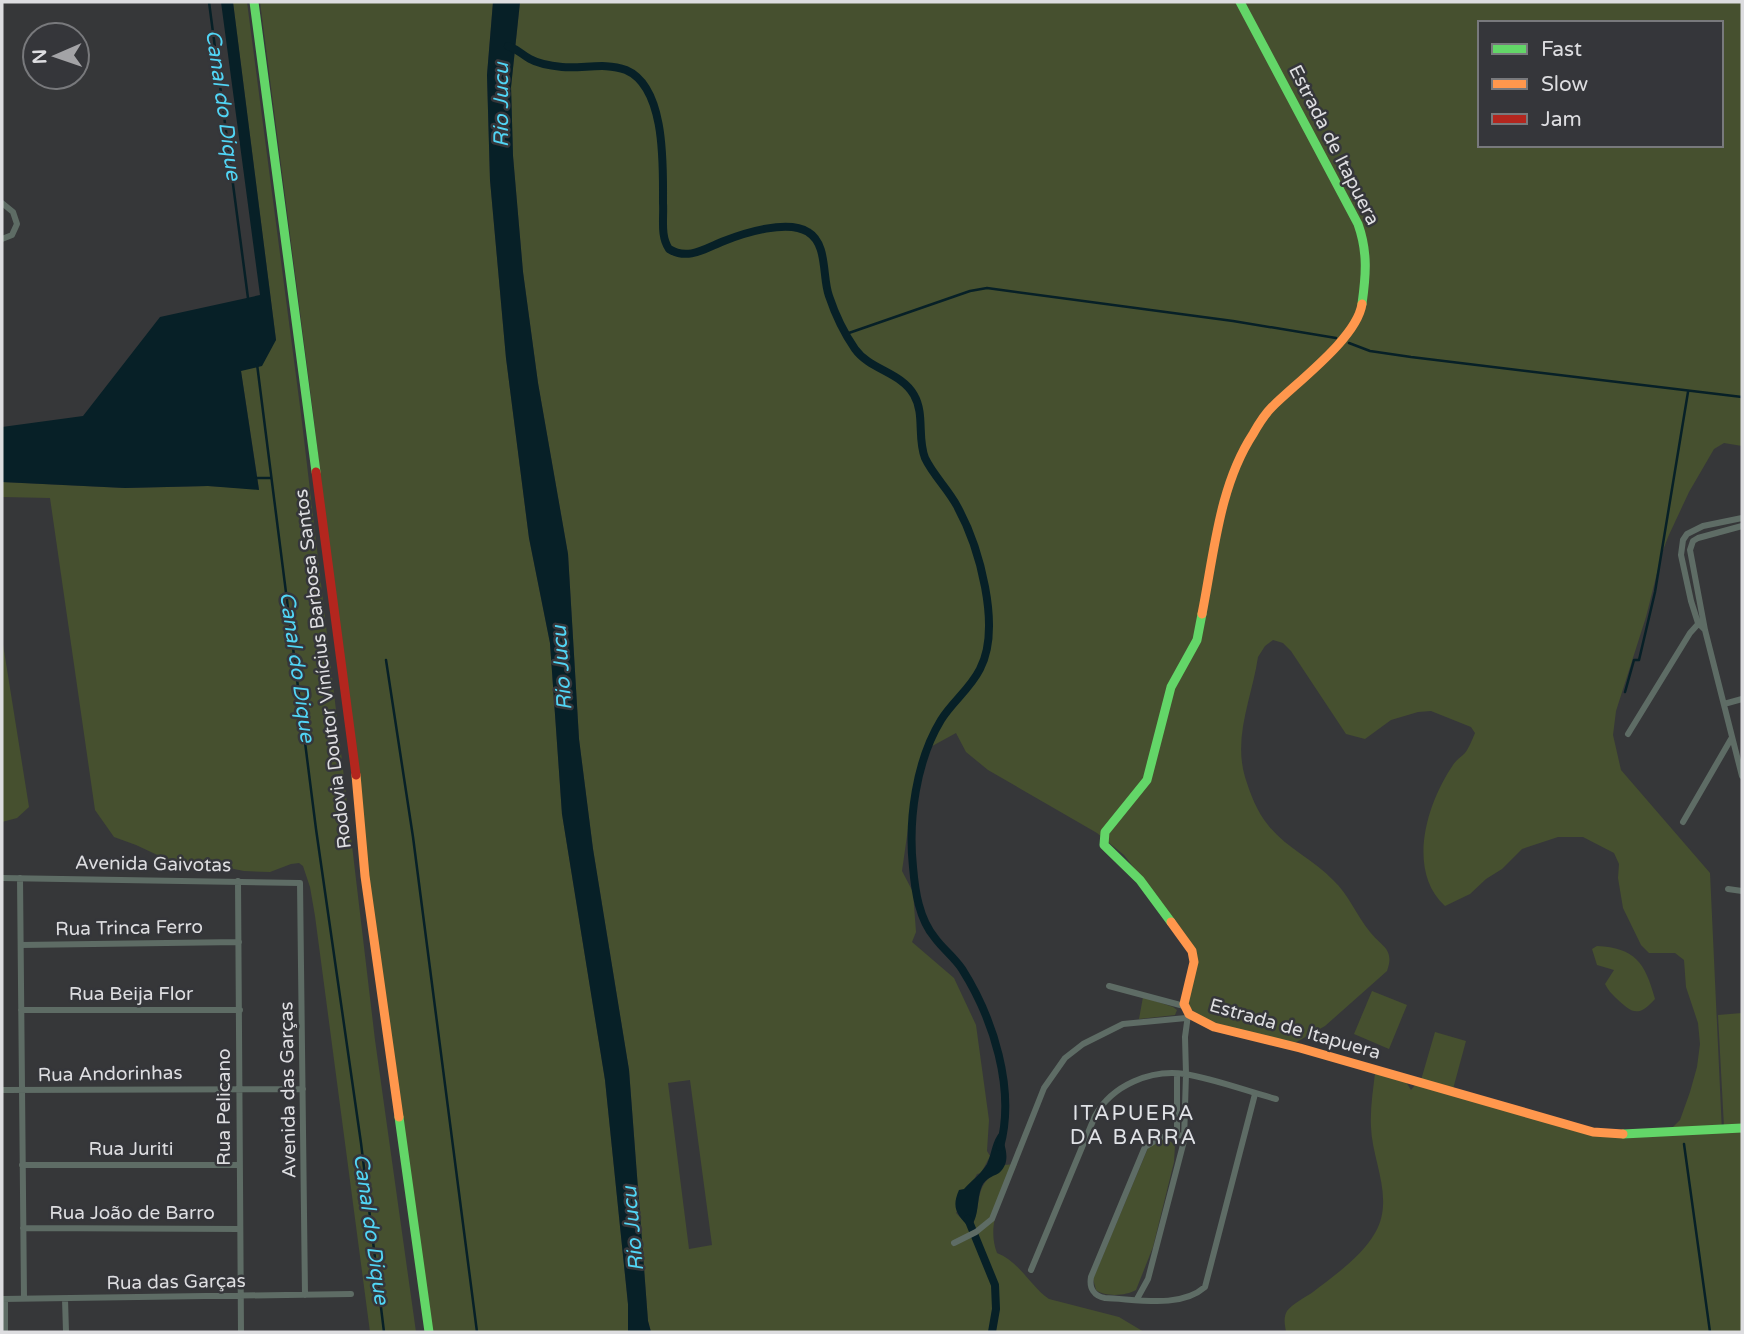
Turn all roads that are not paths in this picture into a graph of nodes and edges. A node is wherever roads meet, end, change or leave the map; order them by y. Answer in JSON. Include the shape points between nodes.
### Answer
{"nodes":[{"id":1,"x":254,"y":2,"type":"edge"},
{"id":2,"x":1240,"y":2,"type":"edge"},
{"id":3,"x":2,"y":203,"type":"edge"},
{"id":4,"x":2,"y":239,"type":"edge"},
{"id":5,"x":1742,"y":518,"type":"edge"},
{"id":6,"x":1742,"y":526,"type":"edge"},
{"id":7,"x":1701,"y":622,"type":"junction"},
{"id":8,"x":1742,"y":699,"type":"edge"},
{"id":9,"x":1724,"y":704,"type":"junction"},
{"id":10,"x":1628,"y":734,"type":"dead end"},
{"id":11,"x":1731,"y":740,"type":"junction"},
{"id":12,"x":1742,"y":776,"type":"edge"},
{"id":13,"x":1684,"y":822,"type":"dead end"},
{"id":14,"x":20,"y":877,"type":"junction"},
{"id":15,"x":2,"y":878,"type":"edge"},
{"id":16,"x":238,"y":881,"type":"junction"},
{"id":17,"x":302,"y":886,"type":"joint"},
{"id":18,"x":1728,"y":889,"type":"dead end"},
{"id":19,"x":1742,"y":891,"type":"edge"},
{"id":20,"x":239,"y":942,"type":"junction"},
{"id":21,"x":21,"y":945,"type":"junction"},
{"id":22,"x":1109,"y":986,"type":"dead end"},
{"id":23,"x":22,"y":1010,"type":"junction"},
{"id":24,"x":240,"y":1010,"type":"junction"},
{"id":25,"x":1186,"y":1013,"type":"junction"},
{"id":26,"x":1177,"y":1074,"type":"junction"},
{"id":27,"x":1186,"y":1074,"type":"junction"},
{"id":28,"x":239,"y":1088,"type":"junction"},
{"id":29,"x":303,"y":1089,"type":"junction"},
{"id":30,"x":2,"y":1090,"type":"edge"},
{"id":31,"x":21,"y":1090,"type":"junction"},
{"id":32,"x":1255,"y":1094,"type":"junction"},
{"id":33,"x":1276,"y":1099,"type":"dead end"},
{"id":34,"x":1742,"y":1128,"type":"edge"},
{"id":35,"x":1181,"y":1136,"type":"junction"},
{"id":36,"x":22,"y":1165,"type":"junction"},
{"id":37,"x":239,"y":1165,"type":"junction"},
{"id":38,"x":23,"y":1228,"type":"junction"},
{"id":39,"x":240,"y":1229,"type":"junction"},
{"id":40,"x":954,"y":1242,"type":"dead end"},
{"id":41,"x":1031,"y":1269,"type":"dead end"},
{"id":42,"x":351,"y":1294,"type":"dead end"},
{"id":43,"x":305,"y":1295,"type":"junction"},
{"id":44,"x":241,"y":1297,"type":"junction"},
{"id":45,"x":24,"y":1298,"type":"junction"},
{"id":46,"x":3,"y":1299,"type":"edge"},
{"id":47,"x":65,"y":1299,"type":"junction"},
{"id":48,"x":1137,"y":1299,"type":"junction"},
{"id":49,"x":5,"y":1332,"type":"edge"},
{"id":50,"x":65,"y":1332,"type":"edge"},
{"id":51,"x":241,"y":1332,"type":"edge"},
{"id":52,"x":429,"y":1332,"type":"edge"}],
"edges":[{"from":1,"to":52,"type":"street","name":"Rodovia Doutor Vinícius Barbosa Santos","via":[[355,766],[365,876]]},
{"from":2,"to":25,"type":"street","name":"Estrada de Itapuera","via":[[1358,224],[1367,269],[1361,312],[1347,337],[1258,423],[1234,472],[1197,640],[1171,687],[1147,780],[1103,836],[1107,849],[1140,880],[1192,951],[1194,962],[1184,997]]},
{"from":3,"to":4,"type":"street","via":[[13,212],[17,224],[12,235]]},
{"from":5,"to":7,"type":"street","via":[[1703,526],[1683,540],[1681,555]]},
{"from":6,"to":7,"type":"street","via":[[1704,535],[1691,545]]},
{"from":7,"to":9,"type":"street"},
{"from":7,"to":10,"type":"street"},
{"from":8,"to":9,"type":"street"},
{"from":9,"to":11,"type":"street"},
{"from":11,"to":12,"type":"street"},
{"from":11,"to":13,"type":"street"},
{"from":14,"to":15,"type":"street","name":"Avenida Gaivotas"},
{"from":14,"to":16,"type":"street","name":"Avenida Gaivotas"},
{"from":14,"to":21,"type":"street"},
{"from":16,"to":17,"type":"street","name":"Avenida Gaivotas","via":[[292,881]]},
{"from":16,"to":20,"type":"street","name":"Rua Pelicano"},
{"from":17,"to":29,"type":"street","name":"Avenida das Garças"},
{"from":18,"to":19,"type":"street"},
{"from":20,"to":21,"type":"street","name":"Rua Trinca Ferro"},
{"from":20,"to":24,"type":"street","name":"Rua Pelicano"},
{"from":21,"to":23,"type":"street"},
{"from":22,"to":25,"type":"street"},
{"from":23,"to":24,"type":"street","name":"Rua Beija Flor"},
{"from":23,"to":31,"type":"street"},
{"from":24,"to":28,"type":"street","name":"Rua Pelicano"},
{"from":25,"to":27,"type":"street"},
{"from":25,"to":34,"type":"street","name":"Estrada de Itapuera","via":[[1214,1027],[1593,1132]]},
{"from":25,"to":40,"type":"street","via":[[1123,1024],[1065,1058],[1048,1080],[994,1214],[986,1226]]},
{"from":26,"to":27,"type":"street"},
{"from":26,"to":35,"type":"street"},
{"from":26,"to":41,"type":"street","via":[[1131,1083],[1102,1104]]},
{"from":27,"to":32,"type":"street"},
{"from":27,"to":35,"type":"street"},
{"from":28,"to":29,"type":"street","name":"Rua Andorinhas"},
{"from":28,"to":31,"type":"street","name":"Rua Andorinhas"},
{"from":28,"to":37,"type":"street","name":"Rua Pelicano"},
{"from":29,"to":43,"type":"street","name":"Avenida das Garças"},
{"from":30,"to":31,"type":"street","name":"Rua Andorinhas"},
{"from":31,"to":36,"type":"street"},
{"from":32,"to":33,"type":"street"},
{"from":32,"to":48,"type":"street","via":[[1205,1287],[1178,1299]]},
{"from":35,"to":48,"type":"street","via":[[1148,1279]]},
{"from":35,"to":48,"type":"street","via":[[1156,1138],[1145,1147],[1091,1277],[1098,1296]]},
{"from":36,"to":37,"type":"street","name":"Rua Juriti"},
{"from":36,"to":38,"type":"street"},
{"from":37,"to":39,"type":"street","name":"Rua Pelicano"},
{"from":38,"to":39,"type":"street","name":"Rua João de Barro"},
{"from":38,"to":45,"type":"street"},
{"from":39,"to":44,"type":"street","name":"Rua Pelicano"},
{"from":42,"to":43,"type":"street","name":"Rua das Garças"},
{"from":43,"to":44,"type":"street","name":"Rua das Garças"},
{"from":44,"to":47,"type":"street","name":"Rua das Garças"},
{"from":44,"to":51,"type":"street","name":"Rua Pelicano"},
{"from":45,"to":46,"type":"street","name":"Rua das Garças"},
{"from":45,"to":47,"type":"street","name":"Rua das Garças"},
{"from":46,"to":49,"type":"street"},
{"from":47,"to":50,"type":"street"}]}
